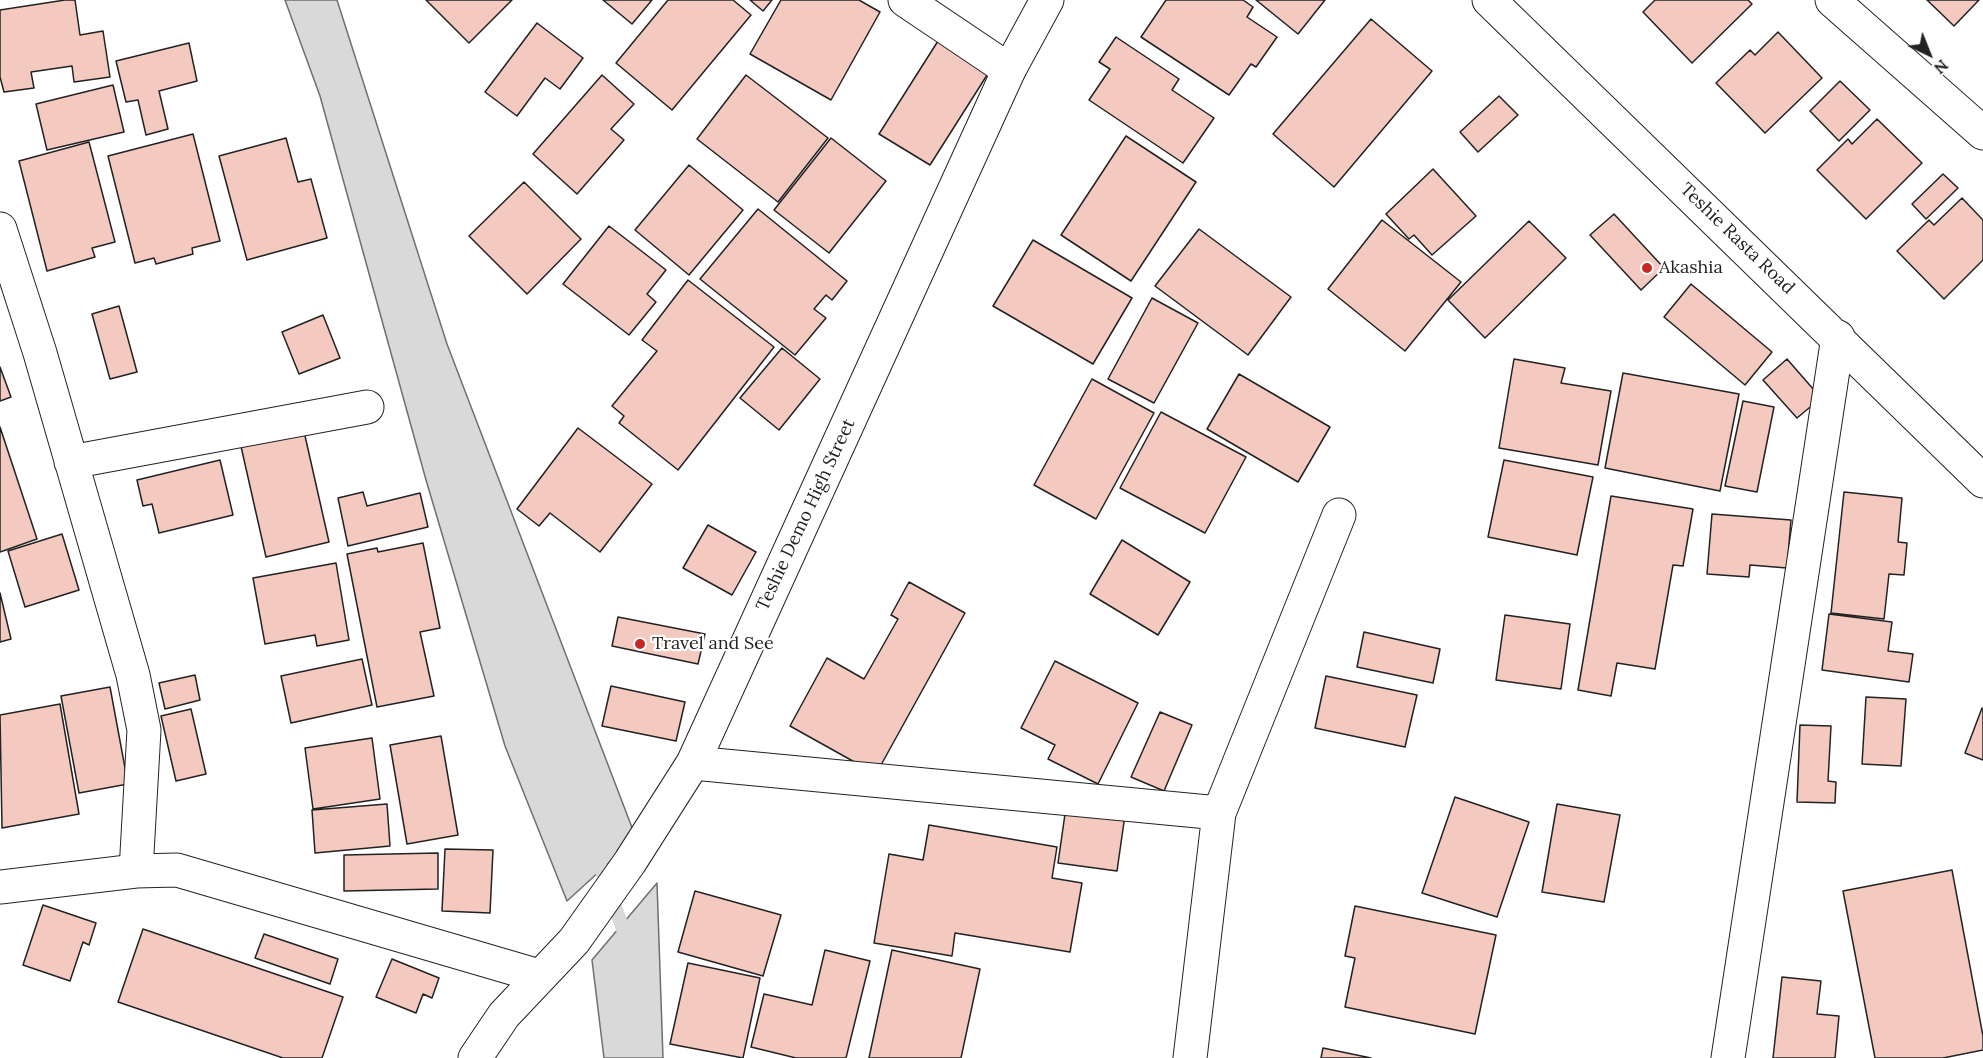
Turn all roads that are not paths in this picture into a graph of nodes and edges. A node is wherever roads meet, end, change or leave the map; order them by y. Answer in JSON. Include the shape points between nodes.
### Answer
{"nodes":[{"id":1,"x":905,"y":0,"type":"edge"},
{"id":2,"x":1047,"y":0,"type":"edge"},
{"id":3,"x":1489,"y":0,"type":"edge"},
{"id":4,"x":1832,"y":0,"type":"edge"},
{"id":5,"x":1009,"y":70,"type":"junction"},
{"id":6,"x":1983,"y":133,"type":"edge"},
{"id":7,"x":0,"y":229,"type":"edge"},
{"id":8,"x":1838,"y":337,"type":"junction"},
{"id":9,"x":368,"y":407,"type":"dead end"},
{"id":10,"x":72,"y":462,"type":"junction"},
{"id":11,"x":1983,"y":481,"type":"edge"},
{"id":12,"x":1339,"y":515,"type":"dead end"},
{"id":13,"x":693,"y":763,"type":"junction"},
{"id":14,"x":1219,"y":813,"type":"junction"},
{"id":15,"x":136,"y":871,"type":"junction"},
{"id":16,"x":0,"y":887,"type":"edge"},
{"id":17,"x":540,"y":976,"type":"junction"},
{"id":18,"x":475,"y":1058,"type":"edge"},
{"id":19,"x":1190,"y":1058,"type":"edge"},
{"id":20,"x":1728,"y":1058,"type":"edge"}],
"edges":[{"from":1,"to":5,"type":"street"},
{"from":2,"to":5,"type":"street","name":"Teshie Demo High Street"},
{"from":3,"to":8,"type":"street","name":"Teshie Rasta Road"},
{"from":4,"to":6,"type":"street"},
{"from":5,"to":13,"type":"street","name":"Teshie Demo High Street"},
{"from":7,"to":10,"type":"street"},
{"from":8,"to":11,"type":"street","name":"Teshie Rasta Road"},
{"from":8,"to":20,"type":"street"},
{"from":9,"to":10,"type":"street"},
{"from":10,"to":15,"type":"street","via":[[133,675],[144,730]]},
{"from":12,"to":14,"type":"street"},
{"from":13,"to":14,"type":"street"},
{"from":13,"to":17,"type":"street","name":"Teshie Demo High Street","via":[[574,941]]},
{"from":14,"to":19,"type":"street"},
{"from":15,"to":16,"type":"street"},
{"from":15,"to":17,"type":"street","via":[[177,870]]},
{"from":17,"to":18,"type":"street","name":"Teshie Demo High Street","via":[[504,1015]]}]}
